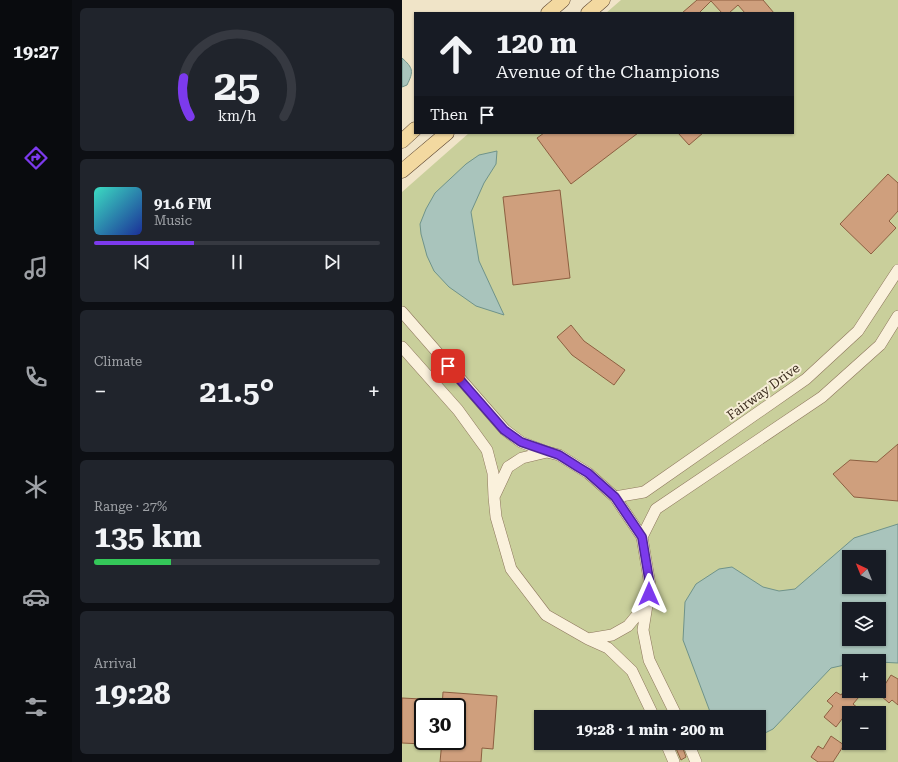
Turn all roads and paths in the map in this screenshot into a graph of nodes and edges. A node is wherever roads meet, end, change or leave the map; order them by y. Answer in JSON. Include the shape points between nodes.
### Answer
{"nodes":[{"id":1,"x":563,"y":0,"type":"edge"},
{"id":2,"x":603,"y":0,"type":"edge"},
{"id":3,"x":549,"y":12,"type":"edge"},
{"id":4,"x":589,"y":12,"type":"edge"},
{"id":5,"x":414,"y":130,"type":"edge"},
{"id":6,"x":446,"y":134,"type":"edge"},
{"id":7,"x":402,"y":141,"type":"edge"},
{"id":8,"x":402,"y":171,"type":"edge"},
{"id":9,"x":898,"y":270,"type":"edge"},
{"id":10,"x":402,"y":312,"type":"edge"},
{"id":11,"x":898,"y":316,"type":"edge"},
{"id":12,"x":402,"y":347,"type":"edge"},
{"id":13,"x":547,"y":452,"type":"junction"},
{"id":14,"x":494,"y":497,"type":"junction"},
{"id":15,"x":615,"y":497,"type":"junction"},
{"id":16,"x":642,"y":537,"type":"junction"},
{"id":17,"x":647,"y":603,"type":"junction"},
{"id":18,"x":588,"y":639,"type":"junction"},
{"id":19,"x":651,"y":710,"type":"edge"},
{"id":20,"x":674,"y":710,"type":"edge"},
{"id":21,"x":669,"y":750,"type":"edge"},
{"id":22,"x":691,"y":750,"type":"edge"},
{"id":23,"x":674,"y":762,"type":"edge"},
{"id":24,"x":696,"y":762,"type":"edge"}],
"edges":[{"from":1,"to":3,"type":"main road"},
{"from":2,"to":4,"type":"main road"},
{"from":5,"to":7,"type":"main road"},
{"from":6,"to":8,"type":"main road"},
{"from":9,"to":15,"type":"street","name":"Fairway Drive","via":[[858,331],[806,379],[644,492]]},
{"from":10,"to":13,"type":"street","via":[[504,430],[521,442]]},
{"from":11,"to":16,"type":"street","via":[[880,345],[822,397],[656,509]]},
{"from":12,"to":14,"type":"street","via":[[458,410],[487,450],[493,473]]},
{"from":13,"to":14,"type":"street","via":[[522,458],[508,467]]},
{"from":13,"to":15,"type":"street","via":[[559,455],[588,473]]},
{"from":14,"to":18,"type":"street","via":[[496,517],[511,569],[546,615]]},
{"from":15,"to":16,"type":"street"},
{"from":16,"to":17,"type":"street","via":[[650,585]]},
{"from":17,"to":18,"type":"street","via":[[628,626],[612,635]]},
{"from":17,"to":20,"type":"street","via":[[643,630],[649,660]]},
{"from":18,"to":19,"type":"street","via":[[608,648],[632,671]]},
{"from":21,"to":23,"type":"street"},
{"from":22,"to":24,"type":"street"}]}
